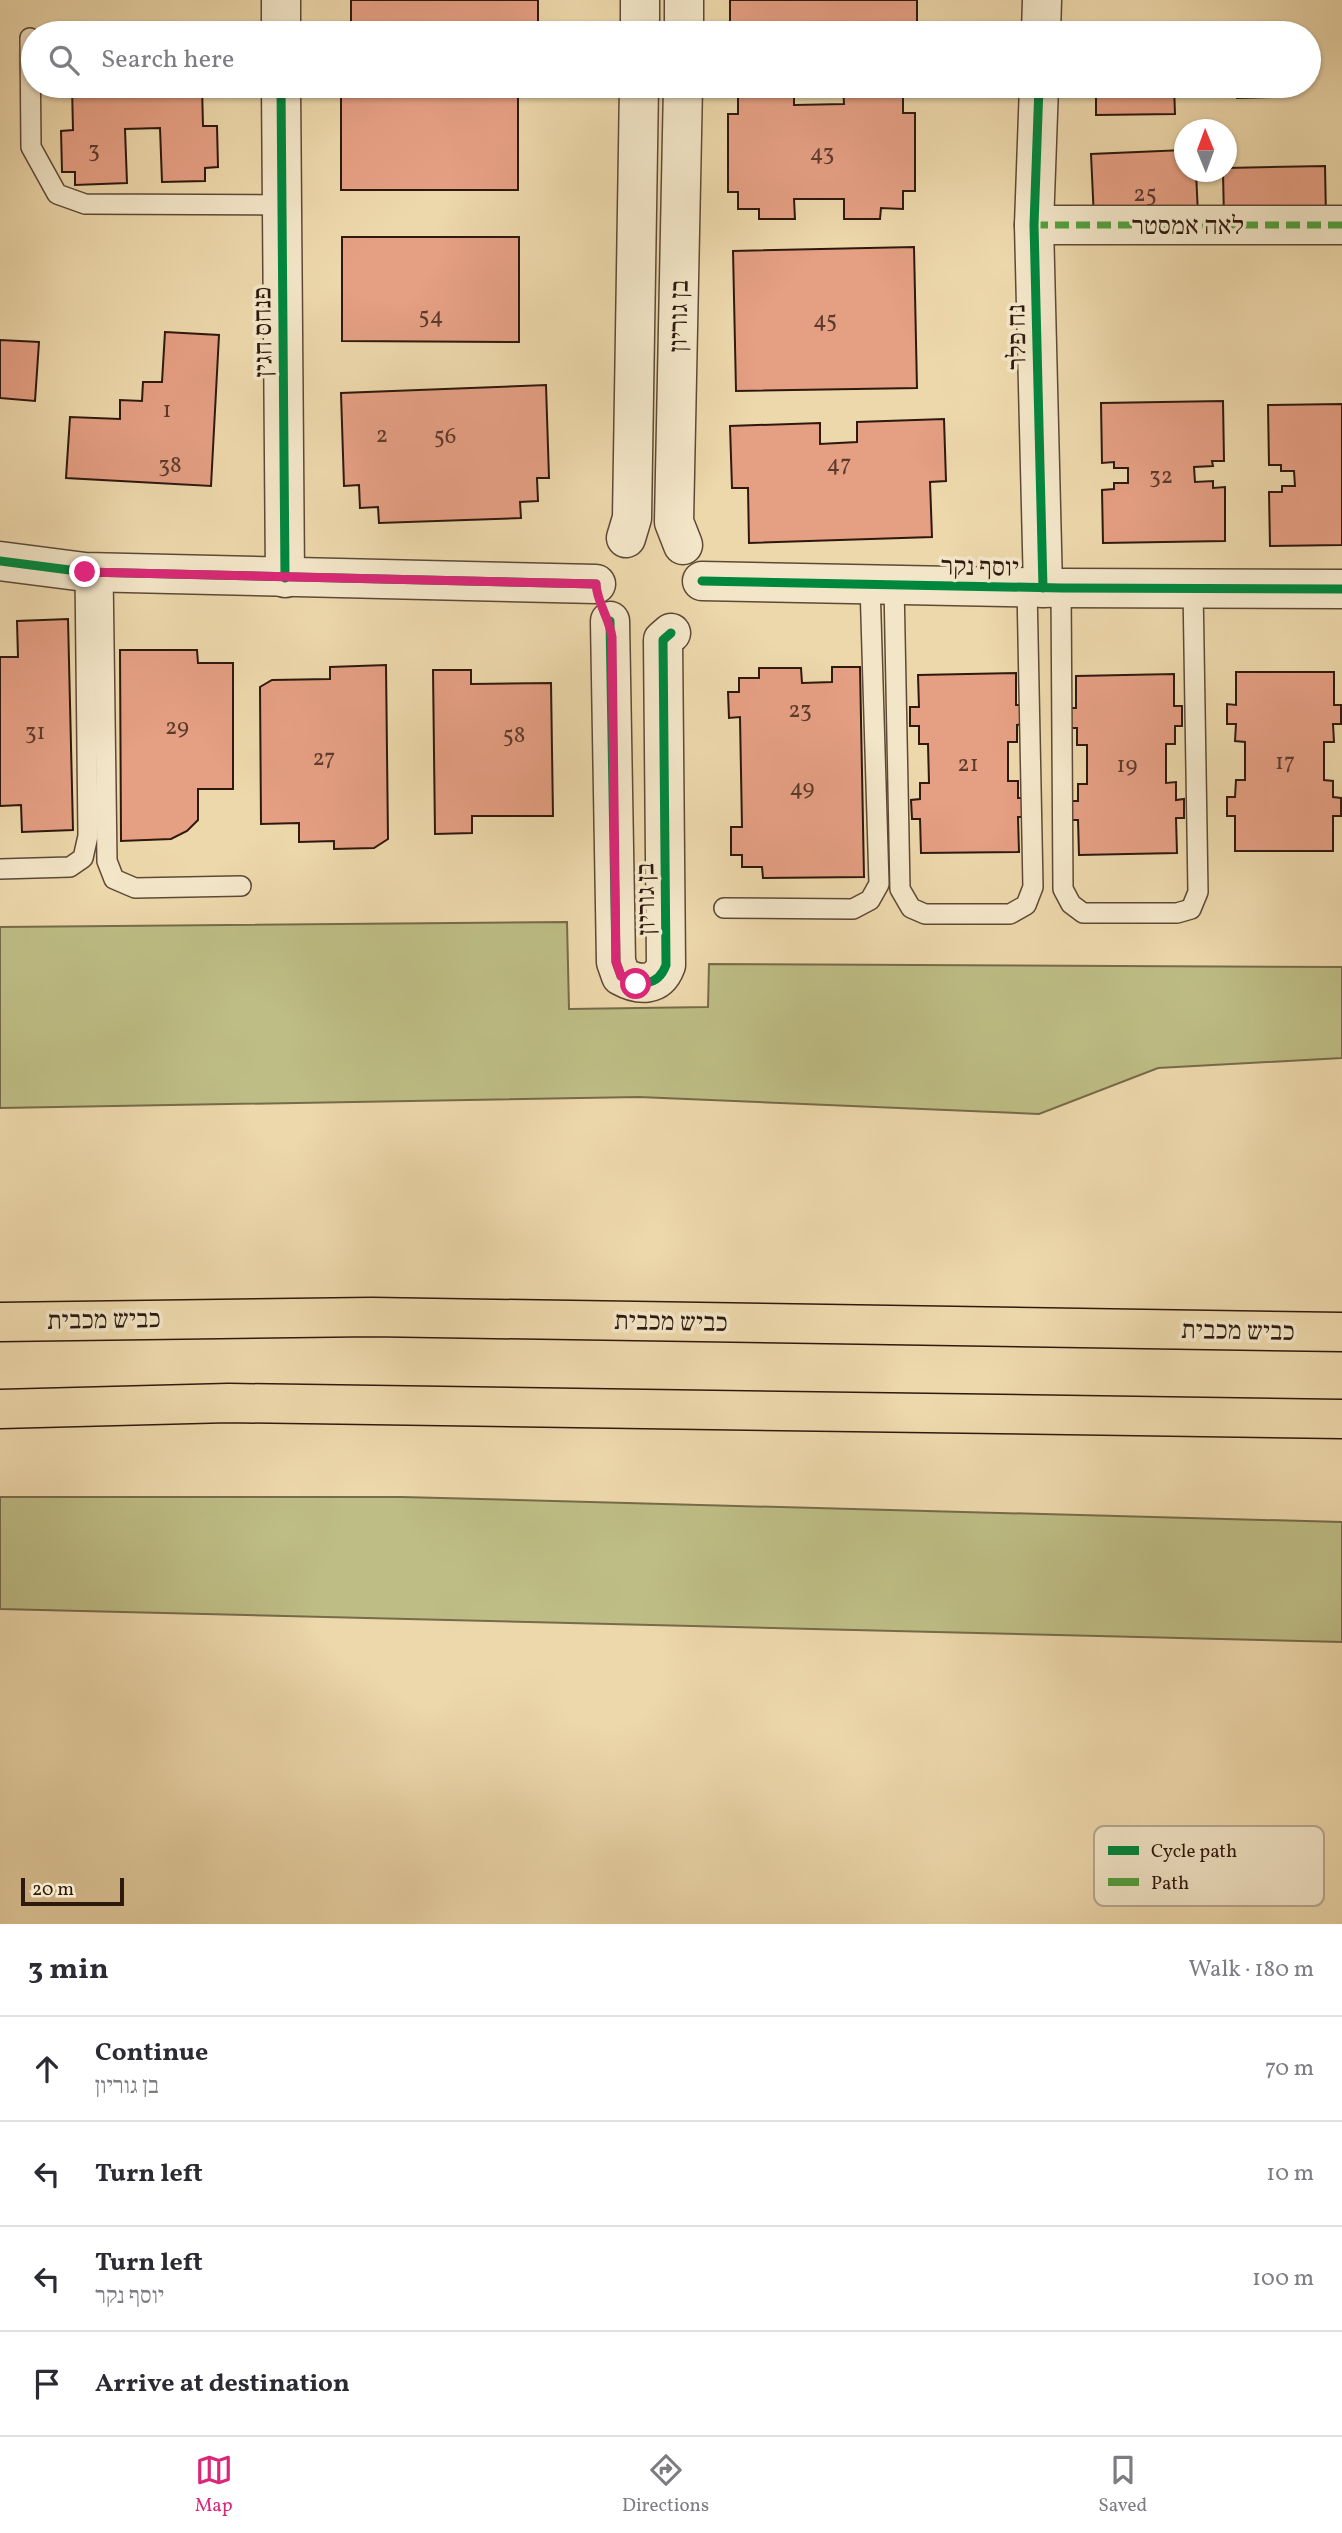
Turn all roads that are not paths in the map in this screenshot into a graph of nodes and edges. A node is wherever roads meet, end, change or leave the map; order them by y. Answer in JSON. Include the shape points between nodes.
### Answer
{"nodes":[{"id":1,"x":281,"y":0,"type":"edge"},
{"id":2,"x":640,"y":0,"type":"edge"},
{"id":3,"x":684,"y":0,"type":"edge"},
{"id":4,"x":1042,"y":0,"type":"edge"},
{"id":5,"x":281,"y":21,"type":"edge"},
{"id":6,"x":639,"y":21,"type":"edge"},
{"id":7,"x":684,"y":21,"type":"edge"},
{"id":8,"x":1041,"y":21,"type":"edge"},
{"id":9,"x":31,"y":98,"type":"edge"},
{"id":10,"x":281,"y":98,"type":"edge"},
{"id":11,"x":639,"y":98,"type":"edge"},
{"id":12,"x":683,"y":98,"type":"edge"},
{"id":13,"x":1039,"y":98,"type":"edge"},
{"id":14,"x":282,"y":205,"type":"junction"},
{"id":15,"x":1034,"y":225,"type":"junction"},
{"id":16,"x":1342,"y":225,"type":"edge"},
{"id":17,"x":626,"y":538,"type":"junction"},
{"id":18,"x":683,"y":545,"type":"junction"},
{"id":19,"x":0,"y":561,"type":"edge"},
{"id":20,"x":94,"y":572,"type":"junction"},
{"id":21,"x":285,"y":578,"type":"junction"},
{"id":22,"x":702,"y":581,"type":"junction"},
{"id":23,"x":596,"y":584,"type":"junction"},
{"id":24,"x":882,"y":584,"type":"junction"},
{"id":25,"x":1193,"y":587,"type":"junction"},
{"id":26,"x":1043,"y":588,"type":"junction"},
{"id":27,"x":1342,"y":589,"type":"edge"},
{"id":28,"x":610,"y":621,"type":"junction"},
{"id":29,"x":671,"y":633,"type":"junction"},
{"id":30,"x":0,"y":869,"type":"edge"},
{"id":31,"x":241,"y":886,"type":"dead end"},
{"id":32,"x":724,"y":908,"type":"dead end"},
{"id":33,"x":0,"y":1322,"type":"edge"},
{"id":34,"x":1342,"y":1332,"type":"edge"},
{"id":35,"x":0,"y":1409,"type":"edge"},
{"id":36,"x":1342,"y":1419,"type":"edge"}],
"edges":[{"from":1,"to":5,"type":"street"},
{"from":2,"to":6,"type":"street"},
{"from":3,"to":7,"type":"street"},
{"from":4,"to":8,"type":"street"},
{"from":9,"to":14,"type":"lane","via":[[31,147],[57,194],[85,204]]},
{"from":10,"to":14,"type":"street","name":"פנחס חגין"},
{"from":11,"to":17,"type":"street","name":"בן גוריון","via":[[632,518]]},
{"from":12,"to":18,"type":"street","name":"בן גוריון","via":[[674,522]]},
{"from":13,"to":15,"type":"street","name":"נח פלר"},
{"from":14,"to":21,"type":"street","name":"פנחס חגין"},
{"from":15,"to":16,"type":"street","name":"לאה אמסטר"},
{"from":15,"to":26,"type":"street","name":"נח פלר"},
{"from":17,"to":18,"type":"street","via":[[656,533]]},
{"from":17,"to":23,"type":"street","via":[[604,557]]},
{"from":18,"to":22,"type":"street","via":[[693,555]]},
{"from":19,"to":20,"type":"street"},
{"from":20,"to":21,"type":"street"},
{"from":20,"to":30,"type":"lane","via":[[88,836],[83,858],[70,867]]},
{"from":20,"to":31,"type":"lane","via":[[107,861],[114,879],[135,888]]},
{"from":21,"to":23,"type":"street"},
{"from":22,"to":24,"type":"street","name":"יוסף נקר"},
{"from":22,"to":29,"type":"street","via":[[695,612]]},
{"from":23,"to":28,"type":"street","via":[[597,597]]},
{"from":24,"to":26,"type":"street","name":"יוסף נקר"},
{"from":24,"to":26,"type":"lane","via":[[900,888],[911,908],[925,914],[1010,914],[1026,905],[1033,887]]},
{"from":24,"to":32,"type":"lane","via":[[879,884],[870,901],[853,909]]},
{"from":25,"to":26,"type":"street","name":"יוסף נקר"},
{"from":25,"to":26,"type":"lane","via":[[1198,892],[1191,909],[1177,914],[1083,913],[1062,889]]},
{"from":25,"to":27,"type":"street","name":"יוסף נקר"},
{"from":28,"to":29,"type":"street","via":[[638,637]]},
{"from":28,"to":29,"type":"street","name":"בן גוריון","via":[[616,962],[621,976],[636,984],[662,976],[666,965],[663,640]]},
{"from":33,"to":34,"type":"highway","name":"כביש מכבית","via":[[372,1317]]},
{"from":35,"to":36,"type":"highway","via":[[229,1403]]}]}
